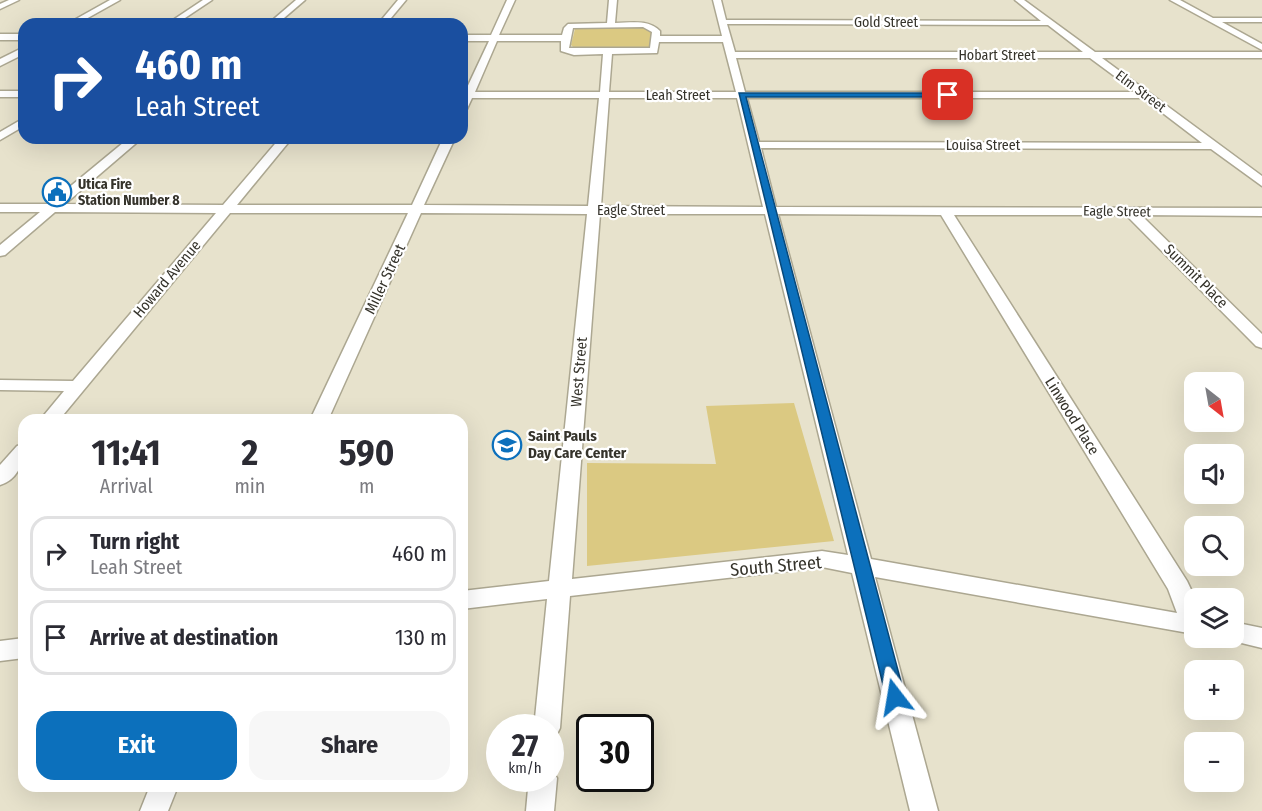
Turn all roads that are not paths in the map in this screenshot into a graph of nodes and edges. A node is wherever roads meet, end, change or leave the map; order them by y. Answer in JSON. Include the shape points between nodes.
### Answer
{"nodes":[{"id":1,"x":15,"y":0,"type":"edge"},
{"id":2,"x":116,"y":0,"type":"edge"},
{"id":3,"x":208,"y":0,"type":"edge"},
{"id":4,"x":301,"y":0,"type":"edge"},
{"id":5,"x":402,"y":0,"type":"edge"},
{"id":6,"x":511,"y":0,"type":"edge"},
{"id":7,"x":613,"y":0,"type":"edge"},
{"id":8,"x":717,"y":0,"type":"edge"},
{"id":9,"x":1020,"y":0,"type":"edge"},
{"id":10,"x":1174,"y":0,"type":"edge"},
{"id":11,"x":0,"y":7,"type":"edge"},
{"id":12,"x":82,"y":18,"type":"edge"},
{"id":13,"x":180,"y":18,"type":"edge"},
{"id":14,"x":279,"y":18,"type":"edge"},
{"id":15,"x":387,"y":18,"type":"edge"},
{"id":16,"x":1212,"y":20,"type":"junction"},
{"id":17,"x":1262,"y":20,"type":"edge"},
{"id":18,"x":722,"y":22,"type":"junction"},
{"id":19,"x":1050,"y":23,"type":"junction"},
{"id":20,"x":611,"y":25,"type":"junction"},
{"id":21,"x":0,"y":37,"type":"edge"},
{"id":22,"x":18,"y":37,"type":"edge"},
{"id":23,"x":468,"y":38,"type":"edge"},
{"id":24,"x":495,"y":38,"type":"junction"},
{"id":25,"x":565,"y":38,"type":"junction"},
{"id":26,"x":656,"y":39,"type":"junction"},
{"id":27,"x":727,"y":39,"type":"junction"},
{"id":28,"x":1262,"y":46,"type":"edge"},
{"id":29,"x":608,"y":52,"type":"junction"},
{"id":30,"x":18,"y":53,"type":"edge"},
{"id":31,"x":731,"y":55,"type":"junction"},
{"id":32,"x":1093,"y":55,"type":"junction"},
{"id":33,"x":1262,"y":55,"type":"edge"},
{"id":34,"x":0,"y":63,"type":"edge"},
{"id":35,"x":468,"y":89,"type":"edge"},
{"id":36,"x":0,"y":94,"type":"edge"},
{"id":37,"x":18,"y":94,"type":"edge"},
{"id":38,"x":468,"y":95,"type":"edge"},
{"id":39,"x":741,"y":95,"type":"junction"},
{"id":40,"x":1147,"y":95,"type":"junction"},
{"id":41,"x":603,"y":96,"type":"junction"},
{"id":42,"x":18,"y":125,"type":"edge"},
{"id":43,"x":0,"y":136,"type":"edge"},
{"id":44,"x":129,"y":144,"type":"edge"},
{"id":45,"x":281,"y":144,"type":"edge"},
{"id":46,"x":446,"y":144,"type":"edge"},
{"id":47,"x":753,"y":145,"type":"junction"},
{"id":48,"x":1214,"y":146,"type":"junction"},
{"id":49,"x":1262,"y":182,"type":"edge"},
{"id":50,"x":0,"y":208,"type":"edge"},
{"id":51,"x":52,"y":208,"type":"junction"},
{"id":52,"x":225,"y":209,"type":"junction"},
{"id":53,"x":417,"y":209,"type":"junction"},
{"id":54,"x":593,"y":210,"type":"junction"},
{"id":55,"x":771,"y":210,"type":"junction"},
{"id":56,"x":944,"y":210,"type":"junction"},
{"id":57,"x":1129,"y":211,"type":"junction"},
{"id":58,"x":1262,"y":212,"type":"edge"},
{"id":59,"x":0,"y":252,"type":"edge"},
{"id":60,"x":1262,"y":343,"type":"edge"},
{"id":61,"x":0,"y":385,"type":"edge"},
{"id":62,"x":78,"y":386,"type":"junction"},
{"id":63,"x":55,"y":414,"type":"edge"},
{"id":64,"x":323,"y":414,"type":"edge"},
{"id":65,"x":18,"y":457,"type":"edge"},
{"id":66,"x":0,"y":478,"type":"edge"},
{"id":67,"x":861,"y":565,"type":"junction"},
{"id":68,"x":559,"y":589,"type":"junction"},
{"id":69,"x":468,"y":599,"type":"edge"},
{"id":70,"x":1184,"y":600,"type":"edge"},
{"id":71,"x":1184,"y":623,"type":"edge"},
{"id":72,"x":1244,"y":634,"type":"edge"},
{"id":73,"x":1262,"y":638,"type":"edge"},
{"id":74,"x":18,"y":649,"type":"edge"},
{"id":75,"x":0,"y":651,"type":"edge"},
{"id":76,"x":548,"y":714,"type":"edge"},
{"id":77,"x":162,"y":792,"type":"edge"},
{"id":78,"x":542,"y":792,"type":"edge"},
{"id":79,"x":154,"y":811,"type":"edge"},
{"id":80,"x":540,"y":811,"type":"edge"},
{"id":81,"x":924,"y":811,"type":"edge"}],
"edges":[{"from":1,"to":11,"type":"street"},
{"from":2,"to":12,"type":"street"},
{"from":3,"to":13,"type":"street"},
{"from":4,"to":14,"type":"street"},
{"from":5,"to":15,"type":"street"},
{"from":6,"to":24,"type":"street"},
{"from":7,"to":20,"type":"street"},
{"from":8,"to":18,"type":"street"},
{"from":9,"to":19,"type":"street","name":"Elm Street"},
{"from":10,"to":16,"type":"street"},
{"from":16,"to":17,"type":"street"},
{"from":16,"to":28,"type":"street"},
{"from":18,"to":19,"type":"street","name":"Gold Street"},
{"from":18,"to":27,"type":"street"},
{"from":19,"to":32,"type":"street","name":"Elm Street"},
{"from":20,"to":25,"type":"street","via":[[571,26]]},
{"from":20,"to":26,"type":"street","via":[[651,27],[656,31]]},
{"from":21,"to":22,"type":"street"},
{"from":23,"to":24,"type":"street"},
{"from":24,"to":25,"type":"street"},
{"from":24,"to":35,"type":"street"},
{"from":25,"to":29,"type":"street","via":[[567,51]]},
{"from":26,"to":27,"type":"street"},
{"from":26,"to":29,"type":"street","via":[[654,51]]},
{"from":27,"to":31,"type":"street"},
{"from":29,"to":41,"type":"street","name":"West Street"},
{"from":30,"to":34,"type":"street"},
{"from":31,"to":32,"type":"street","name":"Hobart Street"},
{"from":31,"to":39,"type":"street"},
{"from":32,"to":33,"type":"street","name":"Hobart Street"},
{"from":32,"to":40,"type":"street","name":"Elm Street"},
{"from":36,"to":37,"type":"street"},
{"from":38,"to":41,"type":"street","name":"Leah Street"},
{"from":39,"to":40,"type":"street","name":"Leah Street"},
{"from":39,"to":41,"type":"street","name":"Leah Street"},
{"from":39,"to":47,"type":"street"},
{"from":40,"to":48,"type":"street","name":"Elm Street"},
{"from":41,"to":54,"type":"street","name":"West Street"},
{"from":42,"to":43,"type":"street"},
{"from":44,"to":51,"type":"street"},
{"from":45,"to":52,"type":"street","name":"Howard Avenue"},
{"from":46,"to":53,"type":"street","name":"Miller Street"},
{"from":47,"to":48,"type":"street","name":"Louisa Street"},
{"from":47,"to":55,"type":"street"},
{"from":48,"to":49,"type":"street","name":"Elm Street"},
{"from":50,"to":51,"type":"street","name":"Eagle Street"},
{"from":51,"to":52,"type":"street","name":"Eagle Street"},
{"from":51,"to":59,"type":"street"},
{"from":52,"to":53,"type":"street","name":"Eagle Street"},
{"from":52,"to":62,"type":"street","name":"Howard Avenue"},
{"from":53,"to":54,"type":"street","name":"Eagle Street"},
{"from":53,"to":64,"type":"street","name":"Miller Street"},
{"from":54,"to":55,"type":"street","name":"Eagle Street"},
{"from":54,"to":68,"type":"street","name":"West Street"},
{"from":55,"to":56,"type":"street","name":"Eagle Street"},
{"from":55,"to":67,"type":"street"},
{"from":56,"to":57,"type":"street","name":"Eagle Street"},
{"from":56,"to":70,"type":"street","name":"Linwood Place"},
{"from":57,"to":58,"type":"street","name":"Eagle Street"},
{"from":57,"to":60,"type":"street","name":"Summit Place"},
{"from":61,"to":62,"type":"street"},
{"from":62,"to":63,"type":"street","name":"Howard Avenue"},
{"from":65,"to":66,"type":"street"},
{"from":67,"to":68,"type":"street","name":"South Street","via":[[822,559]]},
{"from":67,"to":71,"type":"street","name":"South Street"},
{"from":67,"to":81,"type":"street"},
{"from":68,"to":69,"type":"street","name":"South Street"},
{"from":68,"to":76,"type":"street","name":"West Street"},
{"from":72,"to":73,"type":"street"},
{"from":74,"to":75,"type":"street"},
{"from":77,"to":79,"type":"street"},
{"from":78,"to":80,"type":"street"}]}
